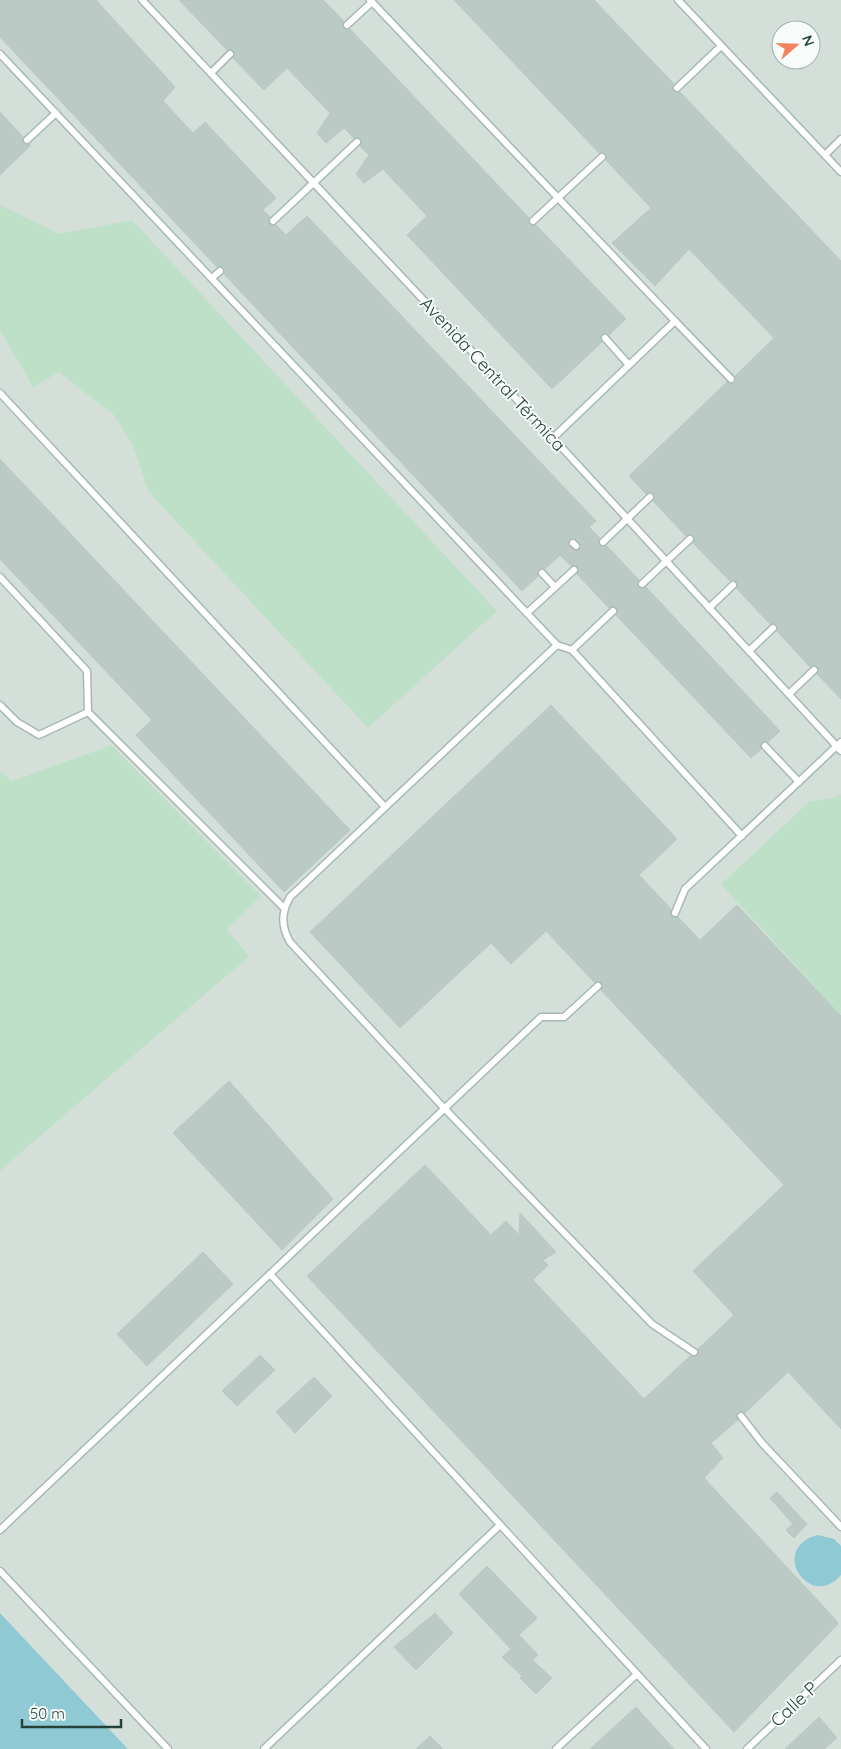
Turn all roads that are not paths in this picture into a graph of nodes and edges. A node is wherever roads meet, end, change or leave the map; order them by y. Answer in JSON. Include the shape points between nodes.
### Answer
{"nodes":[{"id":1,"x":142,"y":0,"type":"edge"},
{"id":2,"x":678,"y":0,"type":"edge"},
{"id":3,"x":371,"y":1,"type":"edge"},
{"id":4,"x":347,"y":25,"type":"dead end"},
{"id":5,"x":721,"y":46,"type":"junction"},
{"id":6,"x":0,"y":54,"type":"edge"},
{"id":7,"x":230,"y":54,"type":"dead end"},
{"id":8,"x":211,"y":73,"type":"junction"},
{"id":9,"x":677,"y":88,"type":"dead end"},
{"id":10,"x":56,"y":113,"type":"junction"},
{"id":11,"x":841,"y":139,"type":"edge"},
{"id":12,"x":26,"y":140,"type":"dead end"},
{"id":13,"x":357,"y":142,"type":"dead end"},
{"id":14,"x":825,"y":155,"type":"junction"},
{"id":15,"x":602,"y":157,"type":"dead end"},
{"id":16,"x":841,"y":172,"type":"edge"},
{"id":17,"x":314,"y":183,"type":"junction"},
{"id":18,"x":558,"y":198,"type":"junction"},
{"id":19,"x":273,"y":221,"type":"dead end"},
{"id":20,"x":533,"y":221,"type":"dead end"},
{"id":21,"x":220,"y":271,"type":"dead end"},
{"id":22,"x":212,"y":278,"type":"junction"},
{"id":23,"x":675,"y":321,"type":"junction"},
{"id":24,"x":605,"y":338,"type":"dead end"},
{"id":25,"x":630,"y":364,"type":"junction"},
{"id":26,"x":731,"y":379,"type":"dead end"},
{"id":27,"x":0,"y":393,"type":"edge"},
{"id":28,"x":553,"y":438,"type":"junction"},
{"id":29,"x":650,"y":497,"type":"dead end"},
{"id":30,"x":628,"y":519,"type":"junction"},
{"id":31,"x":690,"y":539,"type":"dead end"},
{"id":32,"x":603,"y":542,"type":"dead end"},
{"id":33,"x":666,"y":561,"type":"junction"},
{"id":34,"x":574,"y":570,"type":"dead end"},
{"id":35,"x":542,"y":573,"type":"dead end"},
{"id":36,"x":0,"y":577,"type":"edge"},
{"id":37,"x":642,"y":584,"type":"dead end"},
{"id":38,"x":734,"y":585,"type":"dead end"},
{"id":39,"x":555,"y":587,"type":"junction"},
{"id":40,"x":709,"y":608,"type":"junction"},
{"id":41,"x":613,"y":611,"type":"dead end"},
{"id":42,"x":527,"y":613,"type":"junction"},
{"id":43,"x":774,"y":628,"type":"dead end"},
{"id":44,"x":557,"y":645,"type":"junction"},
{"id":45,"x":572,"y":650,"type":"junction"},
{"id":46,"x":749,"y":651,"type":"junction"},
{"id":47,"x":814,"y":670,"type":"dead end"},
{"id":48,"x":788,"y":694,"type":"junction"},
{"id":49,"x":0,"y":705,"type":"edge"},
{"id":50,"x":88,"y":712,"type":"junction"},
{"id":51,"x":764,"y":746,"type":"dead end"},
{"id":52,"x":839,"y":746,"type":"edge"},
{"id":53,"x":798,"y":782,"type":"junction"},
{"id":54,"x":385,"y":807,"type":"junction"},
{"id":55,"x":742,"y":836,"type":"junction"},
{"id":56,"x":284,"y":908,"type":"junction"},
{"id":57,"x":675,"y":913,"type":"dead end"},
{"id":58,"x":598,"y":986,"type":"dead end"},
{"id":59,"x":444,"y":1108,"type":"junction"},
{"id":60,"x":270,"y":1274,"type":"junction"},
{"id":61,"x":694,"y":1352,"type":"dead end"},
{"id":62,"x":742,"y":1416,"type":"dead end"},
{"id":63,"x":500,"y":1525,"type":"junction"},
{"id":64,"x":841,"y":1527,"type":"edge"},
{"id":65,"x":0,"y":1530,"type":"edge"},
{"id":66,"x":0,"y":1571,"type":"edge"},
{"id":67,"x":841,"y":1660,"type":"edge"},
{"id":68,"x":637,"y":1674,"type":"junction"},
{"id":69,"x":168,"y":1749,"type":"edge"},
{"id":70,"x":264,"y":1749,"type":"edge"},
{"id":71,"x":556,"y":1749,"type":"edge"},
{"id":72,"x":706,"y":1749,"type":"edge"},
{"id":73,"x":747,"y":1749,"type":"edge"}],
"edges":[{"from":1,"to":8,"type":"lane","name":"Avenida Central Térmica"},
{"from":2,"to":5,"type":"lane"},
{"from":3,"to":4,"type":"lane"},
{"from":3,"to":18,"type":"lane"},
{"from":5,"to":9,"type":"lane"},
{"from":5,"to":14,"type":"lane"},
{"from":6,"to":10,"type":"lane"},
{"from":7,"to":8,"type":"lane"},
{"from":8,"to":17,"type":"lane","name":"Avenida Central Térmica"},
{"from":10,"to":12,"type":"lane"},
{"from":10,"to":22,"type":"lane"},
{"from":11,"to":14,"type":"lane"},
{"from":13,"to":17,"type":"lane"},
{"from":14,"to":16,"type":"lane"},
{"from":15,"to":18,"type":"lane"},
{"from":17,"to":19,"type":"lane"},
{"from":17,"to":28,"type":"lane","name":"Avenida Central Térmica"},
{"from":18,"to":20,"type":"lane"},
{"from":18,"to":23,"type":"lane"},
{"from":21,"to":22,"type":"lane"},
{"from":22,"to":42,"type":"lane"},
{"from":23,"to":25,"type":"lane"},
{"from":23,"to":26,"type":"lane"},
{"from":24,"to":25,"type":"lane"},
{"from":25,"to":28,"type":"lane"},
{"from":27,"to":54,"type":"lane"},
{"from":28,"to":30,"type":"lane","name":"Avenida Central Térmica"},
{"from":29,"to":30,"type":"lane"},
{"from":30,"to":32,"type":"lane"},
{"from":30,"to":33,"type":"lane","name":"Avenida Central Térmica"},
{"from":31,"to":33,"type":"lane"},
{"from":33,"to":37,"type":"lane"},
{"from":33,"to":40,"type":"lane","name":"Avenida Central Térmica"},
{"from":34,"to":39,"type":"lane"},
{"from":35,"to":39,"type":"lane"},
{"from":36,"to":50,"type":"lane","via":[[87,671]]},
{"from":38,"to":40,"type":"lane"},
{"from":39,"to":42,"type":"lane"},
{"from":40,"to":46,"type":"lane","name":"Avenida Central Térmica"},
{"from":41,"to":45,"type":"lane"},
{"from":42,"to":44,"type":"lane"},
{"from":43,"to":46,"type":"lane"},
{"from":44,"to":45,"type":"lane"},
{"from":44,"to":54,"type":"lane"},
{"from":45,"to":55,"type":"lane"},
{"from":46,"to":48,"type":"lane","name":"Avenida Central Térmica"},
{"from":47,"to":48,"type":"lane"},
{"from":48,"to":52,"type":"lane","name":"Avenida Central Térmica"},
{"from":49,"to":50,"type":"lane","via":[[17,722],[39,736]]},
{"from":50,"to":56,"type":"lane"},
{"from":51,"to":53,"type":"lane"},
{"from":52,"to":53,"type":"lane"},
{"from":53,"to":55,"type":"lane"},
{"from":54,"to":56,"type":"lane","via":[[290,897]]},
{"from":55,"to":57,"type":"lane","via":[[685,890]]},
{"from":56,"to":59,"type":"lane","via":[[284,932],[290,942]]},
{"from":58,"to":59,"type":"lane","via":[[564,1018],[541,1017]]},
{"from":59,"to":60,"type":"lane"},
{"from":59,"to":61,"type":"lane","via":[[652,1324]]},
{"from":60,"to":63,"type":"lane"},
{"from":60,"to":65,"type":"lane"},
{"from":62,"to":64,"type":"lane","via":[[762,1443]]},
{"from":63,"to":68,"type":"lane"},
{"from":63,"to":70,"type":"lane"},
{"from":66,"to":69,"type":"lane"},
{"from":67,"to":73,"type":"lane","name":"Calle P"},
{"from":68,"to":71,"type":"lane"},
{"from":68,"to":72,"type":"lane"}]}
